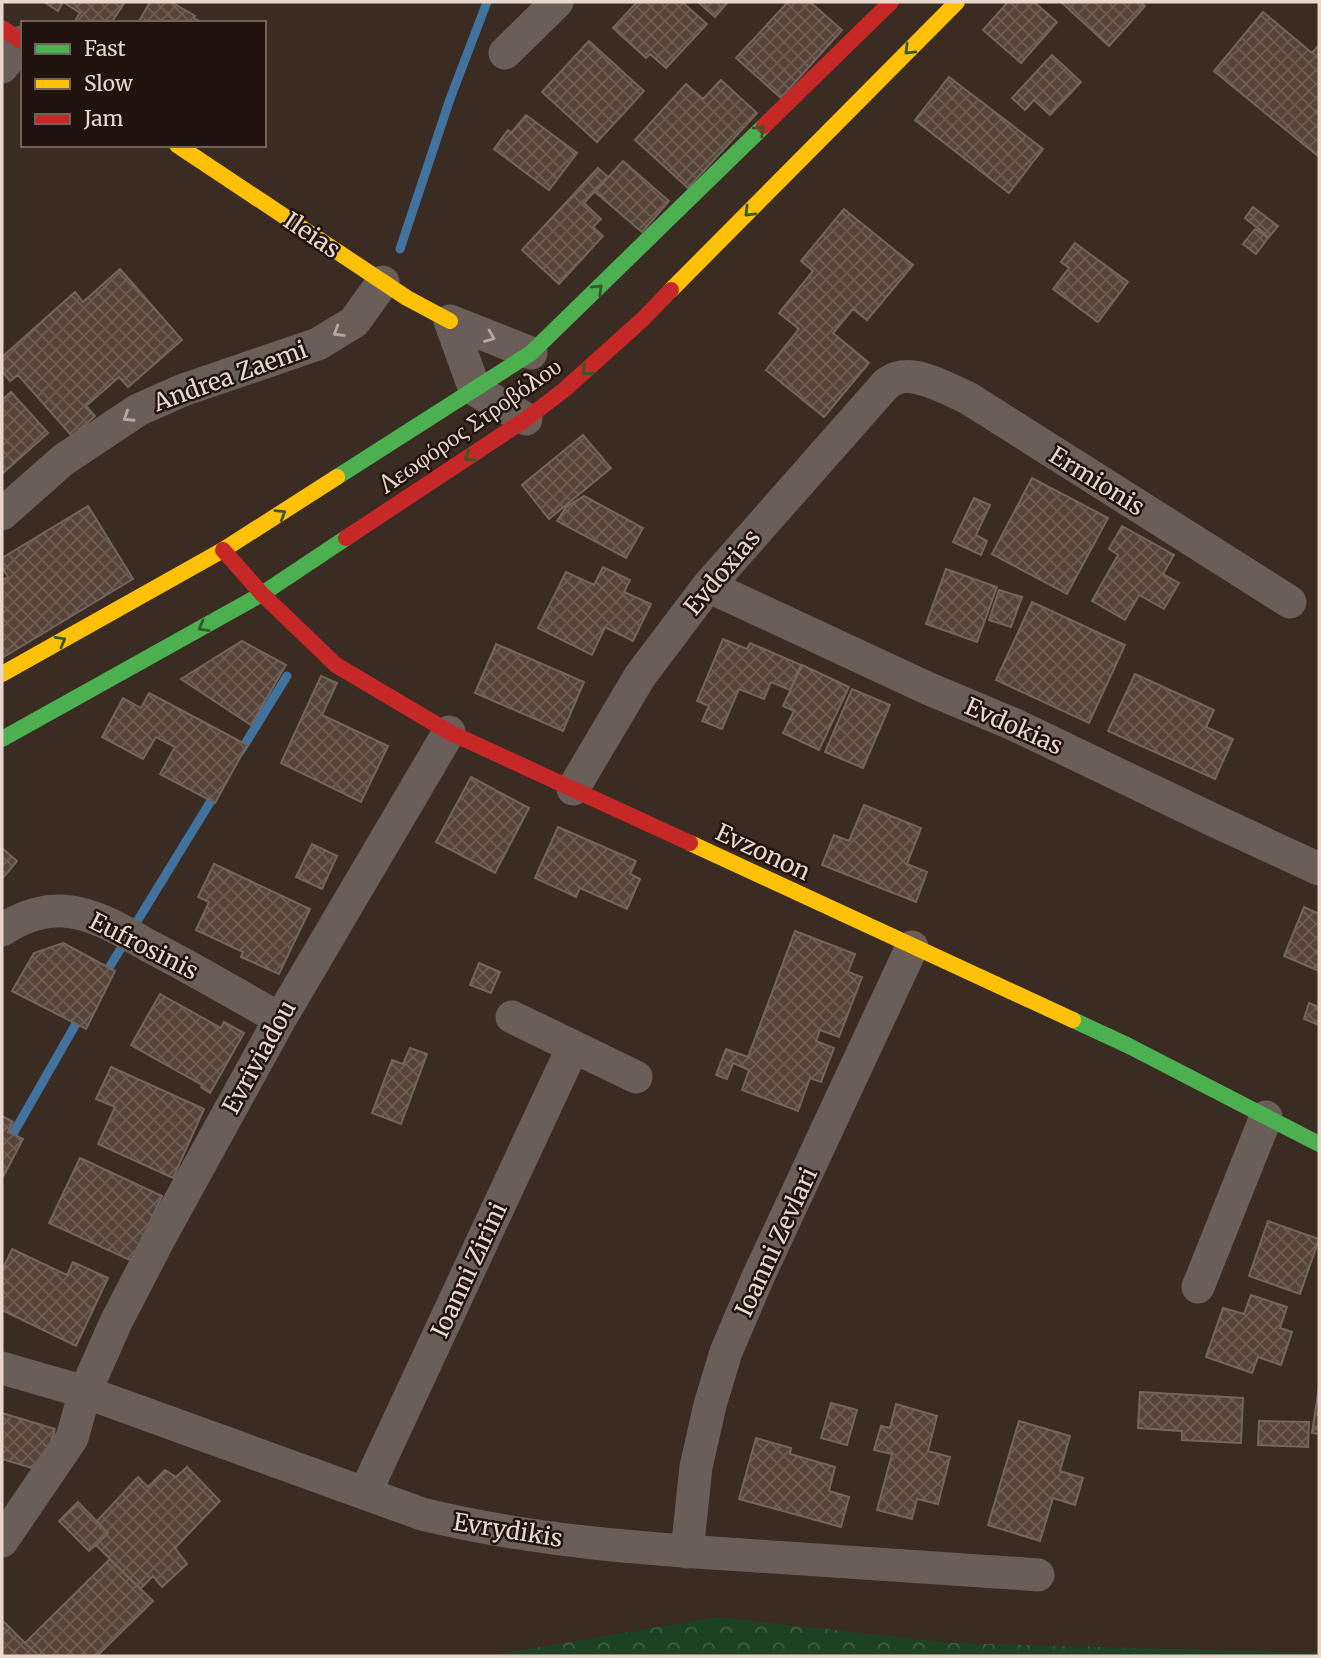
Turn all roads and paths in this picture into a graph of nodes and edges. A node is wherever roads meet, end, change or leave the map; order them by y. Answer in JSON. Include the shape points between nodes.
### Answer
{"nodes":[{"id":1,"x":557,"y":2,"type":"edge"},
{"id":2,"x":891,"y":2,"type":"edge"},
{"id":3,"x":957,"y":2,"type":"edge"},
{"id":4,"x":2,"y":28,"type":"edge"},
{"id":5,"x":21,"y":41,"type":"edge"},
{"id":6,"x":21,"y":43,"type":"edge"},
{"id":7,"x":505,"y":53,"type":"dead end"},
{"id":8,"x":2,"y":67,"type":"edge"},
{"id":9,"x":180,"y":147,"type":"edge"},
{"id":10,"x":383,"y":282,"type":"junction"},
{"id":11,"x":450,"y":321,"type":"junction"},
{"id":12,"x":531,"y":353,"type":"junction"},
{"id":13,"x":899,"y":377,"type":"joint"},
{"id":14,"x":475,"y":390,"type":"junction"},
{"id":15,"x":526,"y":419,"type":"junction"},
{"id":16,"x":2,"y":514,"type":"edge"},
{"id":17,"x":223,"y":551,"type":"junction"},
{"id":18,"x":708,"y":586,"type":"junction"},
{"id":19,"x":262,"y":594,"type":"junction"},
{"id":20,"x":1290,"y":602,"type":"dead end"},
{"id":21,"x":2,"y":674,"type":"edge"},
{"id":22,"x":449,"y":732,"type":"junction"},
{"id":23,"x":2,"y":739,"type":"edge"},
{"id":24,"x":573,"y":789,"type":"junction"},
{"id":25,"x":1319,"y":869,"type":"edge"},
{"id":26,"x":2,"y":930,"type":"edge"},
{"id":27,"x":912,"y":947,"type":"junction"},
{"id":28,"x":512,"y":1017,"type":"dead end"},
{"id":29,"x":280,"y":1019,"type":"junction"},
{"id":30,"x":573,"y":1047,"type":"junction"},
{"id":31,"x":636,"y":1077,"type":"dead end"},
{"id":32,"x":1266,"y":1117,"type":"junction"},
{"id":33,"x":1319,"y":1144,"type":"edge"},
{"id":34,"x":1198,"y":1287,"type":"dead end"},
{"id":35,"x":2,"y":1368,"type":"edge"},
{"id":36,"x":85,"y":1392,"type":"junction"},
{"id":37,"x":365,"y":1493,"type":"junction"},
{"id":38,"x":2,"y":1541,"type":"edge"},
{"id":39,"x":687,"y":1552,"type":"junction"},
{"id":40,"x":1038,"y":1575,"type":"dead end"}],
"edges":[{"from":1,"to":7,"type":"street"},
{"from":12,"to":2,"type":"main road","name":"Λεωφόρος Στροβόλου","one_way":true},
{"from":3,"to":15,"type":"main road","name":"Λεωφόρος Στροβόλου","one_way":true,"via":[[643,319]]},
{"from":4,"to":5,"type":"main road"},
{"from":6,"to":8,"type":"street"},
{"from":9,"to":10,"type":"main road","name":"Ileias"},
{"from":10,"to":11,"type":"main road","name":"Ileias"},
{"from":10,"to":16,"type":"street","name":"Andrea Zaemi","one_way":true,"via":[[354,323],[318,344],[138,410],[63,460]]},
{"from":11,"to":12,"type":"street","name":"Ileias","one_way":true},
{"from":11,"to":14,"type":"street"},
{"from":12,"to":14,"type":"main road","name":"Λεωφόρος Στροβόλου"},
{"from":13,"to":18,"type":"street","name":"Evdoxias","via":[[887,383]]},
{"from":13,"to":20,"type":"street","name":"Ermionis","via":[[915,377],[968,398]]},
{"from":14,"to":15,"type":"street"},
{"from":17,"to":14,"type":"main road","name":"Λεωφόρος Στροβόλου","one_way":true},
{"from":15,"to":19,"type":"main road","name":"Λεωφόρος Στροβόλου","one_way":true},
{"from":17,"to":19,"type":"main road","name":"Evzonon"},
{"from":21,"to":17,"type":"main road","name":"Λεωφόρος Στροβόλου","one_way":true},
{"from":18,"to":24,"type":"street","name":"Evdoxias","via":[[640,676]]},
{"from":18,"to":25,"type":"street","name":"Evdokias"},
{"from":19,"to":22,"type":"main road","name":"Evzonon","via":[[336,665]]},
{"from":19,"to":23,"type":"main road","name":"Λεωφόρος Στροβόλου","one_way":true},
{"from":22,"to":24,"type":"main road","name":"Evzonon"},
{"from":22,"to":29,"type":"street","name":"Evriviadou"},
{"from":24,"to":27,"type":"main road","name":"Evzonon"},
{"from":26,"to":29,"type":"street","name":"Eufrosinis","via":[[46,911],[83,914],[160,951]]},
{"from":27,"to":32,"type":"main road","name":"Evzonon","via":[[1127,1045]]},
{"from":27,"to":39,"type":"street","name":"Ioanni Zevlari","via":[[726,1352],[696,1467]]},
{"from":28,"to":30,"type":"street"},
{"from":29,"to":36,"type":"street","name":"Evriviadou","via":[[159,1239]]},
{"from":30,"to":31,"type":"street"},
{"from":30,"to":37,"type":"street","name":"Ioanni Zirini"},
{"from":32,"to":33,"type":"main road","name":"Evzonon"},
{"from":32,"to":34,"type":"street"},
{"from":35,"to":36,"type":"street","name":"Evrydikis"},
{"from":36,"to":37,"type":"street","name":"Evrydikis"},
{"from":36,"to":38,"type":"street","name":"Evriviadou","via":[[72,1437]]},
{"from":37,"to":39,"type":"street","name":"Evrydikis","via":[[471,1526]]},
{"from":39,"to":40,"type":"street","name":"Evrydikis"}]}
